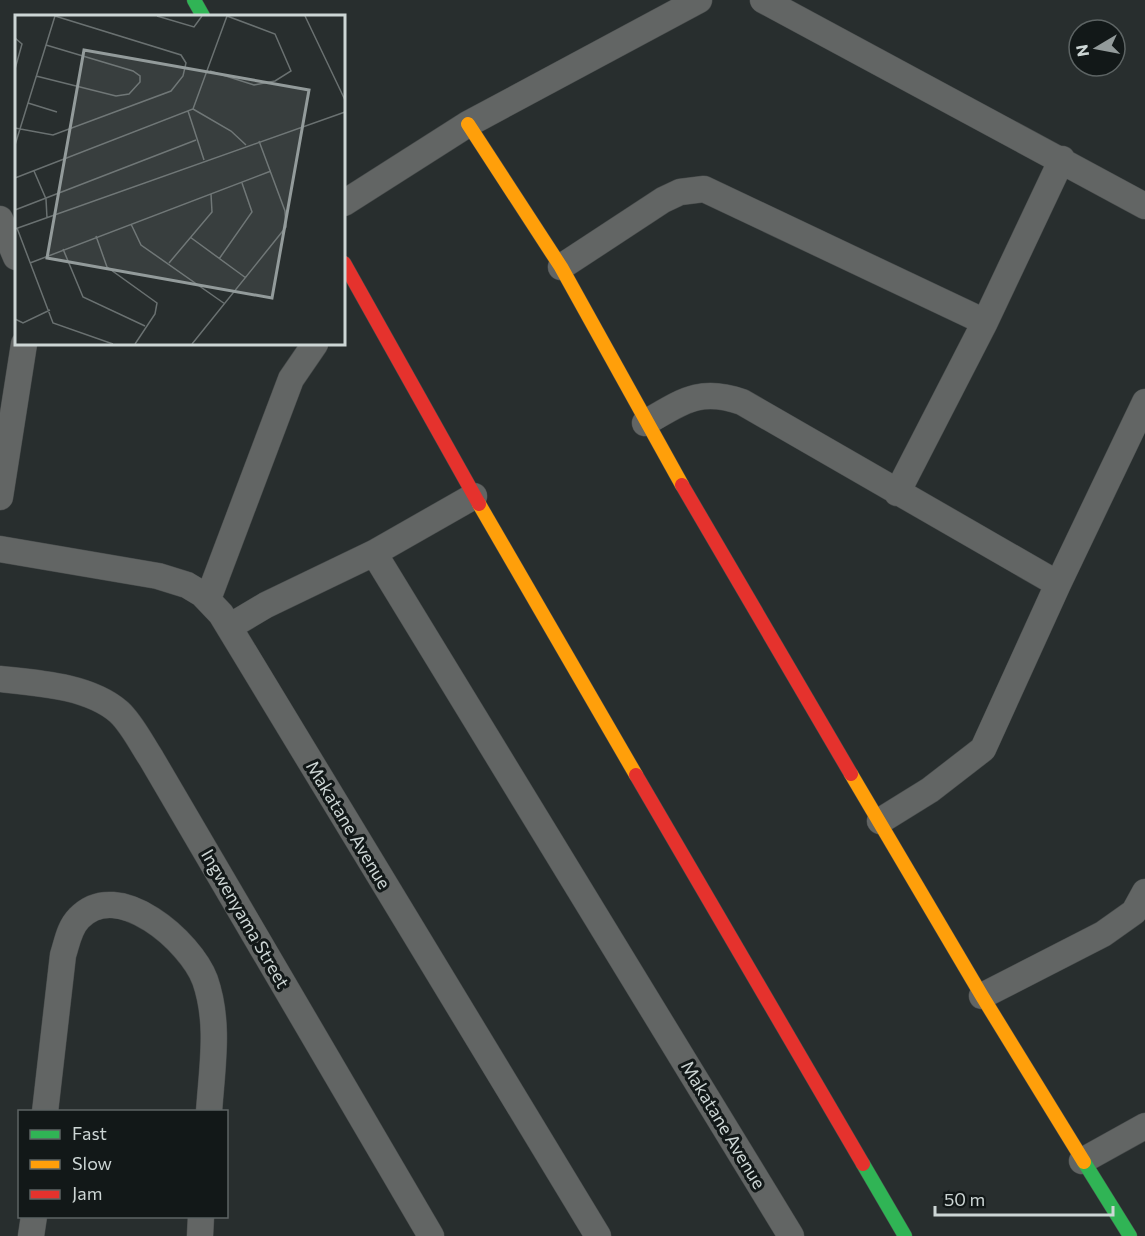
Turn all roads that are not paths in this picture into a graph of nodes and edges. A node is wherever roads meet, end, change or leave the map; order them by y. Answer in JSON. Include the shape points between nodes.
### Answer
{"nodes":[{"id":1,"x":194,"y":0,"type":"edge"},
{"id":2,"x":699,"y":0,"type":"edge"},
{"id":3,"x":763,"y":0,"type":"edge"},
{"id":4,"x":202,"y":15,"type":"edge"},
{"id":5,"x":468,"y":124,"type":"junction"},
{"id":6,"x":1062,"y":159,"type":"junction"},
{"id":7,"x":345,"y":202,"type":"edge"},
{"id":8,"x":1145,"y":206,"type":"edge"},
{"id":9,"x":0,"y":219,"type":"edge"},
{"id":10,"x":15,"y":255,"type":"edge"},
{"id":11,"x":561,"y":267,"type":"junction"},
{"id":12,"x":347,"y":282,"type":"edge"},
{"id":13,"x":985,"y":322,"type":"junction"},
{"id":14,"x":24,"y":345,"type":"edge"},
{"id":15,"x":314,"y":345,"type":"edge"},
{"id":16,"x":1145,"y":402,"type":"edge"},
{"id":17,"x":645,"y":423,"type":"junction"},
{"id":18,"x":897,"y":493,"type":"junction"},
{"id":19,"x":474,"y":496,"type":"junction"},
{"id":20,"x":0,"y":497,"type":"edge"},
{"id":21,"x":0,"y":549,"type":"edge"},
{"id":22,"x":374,"y":553,"type":"junction"},
{"id":23,"x":1058,"y":584,"type":"junction"},
{"id":24,"x":208,"y":599,"type":"junction"},
{"id":25,"x":229,"y":627,"type":"junction"},
{"id":26,"x":0,"y":679,"type":"edge"},
{"id":27,"x":880,"y":821,"type":"junction"},
{"id":28,"x":1145,"y":892,"type":"edge"},
{"id":29,"x":982,"y":996,"type":"junction"},
{"id":30,"x":45,"y":1110,"type":"edge"},
{"id":31,"x":209,"y":1110,"type":"edge"},
{"id":32,"x":1145,"y":1126,"type":"edge"},
{"id":33,"x":1082,"y":1161,"type":"junction"},
{"id":34,"x":34,"y":1218,"type":"edge"},
{"id":35,"x":201,"y":1218,"type":"edge"},
{"id":36,"x":32,"y":1236,"type":"edge"},
{"id":37,"x":200,"y":1236,"type":"edge"},
{"id":38,"x":431,"y":1236,"type":"edge"},
{"id":39,"x":598,"y":1236,"type":"edge"},
{"id":40,"x":791,"y":1236,"type":"edge"},
{"id":41,"x":905,"y":1236,"type":"edge"},
{"id":42,"x":1130,"y":1236,"type":"edge"}],
"edges":[{"from":1,"to":4,"type":"street"},
{"from":2,"to":5,"type":"street"},
{"from":3,"to":6,"type":"street"},
{"from":5,"to":7,"type":"street"},
{"from":5,"to":11,"type":"street"},
{"from":6,"to":8,"type":"street"},
{"from":6,"to":13,"type":"street"},
{"from":9,"to":10,"type":"street"},
{"from":11,"to":13,"type":"street","via":[[663,200],[680,192],[704,189]]},
{"from":11,"to":17,"type":"street"},
{"from":12,"to":19,"type":"street"},
{"from":13,"to":18,"type":"street"},
{"from":14,"to":20,"type":"street"},
{"from":15,"to":24,"type":"street","via":[[291,379]]},
{"from":16,"to":23,"type":"street"},
{"from":17,"to":18,"type":"street","via":[[683,401],[710,394],[728,397]]},
{"from":17,"to":27,"type":"street"},
{"from":18,"to":23,"type":"street"},
{"from":19,"to":22,"type":"street"},
{"from":19,"to":41,"type":"street"},
{"from":21,"to":24,"type":"street","name":"Makatane Avenue","via":[[158,576],[187,585]]},
{"from":22,"to":25,"type":"street"},
{"from":22,"to":40,"type":"street","name":"Makatane Avenue"},
{"from":23,"to":27,"type":"street","via":[[983,748],[930,790]]},
{"from":24,"to":25,"type":"street","name":"Makatane Avenue"},
{"from":25,"to":39,"type":"street","name":"Makatane Avenue"},
{"from":26,"to":38,"type":"street","name":"Ingwenyama Street","via":[[84,695],[121,713]]},
{"from":27,"to":29,"type":"street"},
{"from":28,"to":29,"type":"street","via":[[1134,912],[1121,922]]},
{"from":29,"to":33,"type":"street"},
{"from":30,"to":31,"type":"street","via":[[63,955],[70,932],[90,910],[118,906],[137,911],[172,935],[191,955],[204,978],[215,1024]]},
{"from":32,"to":33,"type":"street"},
{"from":33,"to":42,"type":"street"},
{"from":34,"to":36,"type":"street"},
{"from":35,"to":37,"type":"street"}]}
